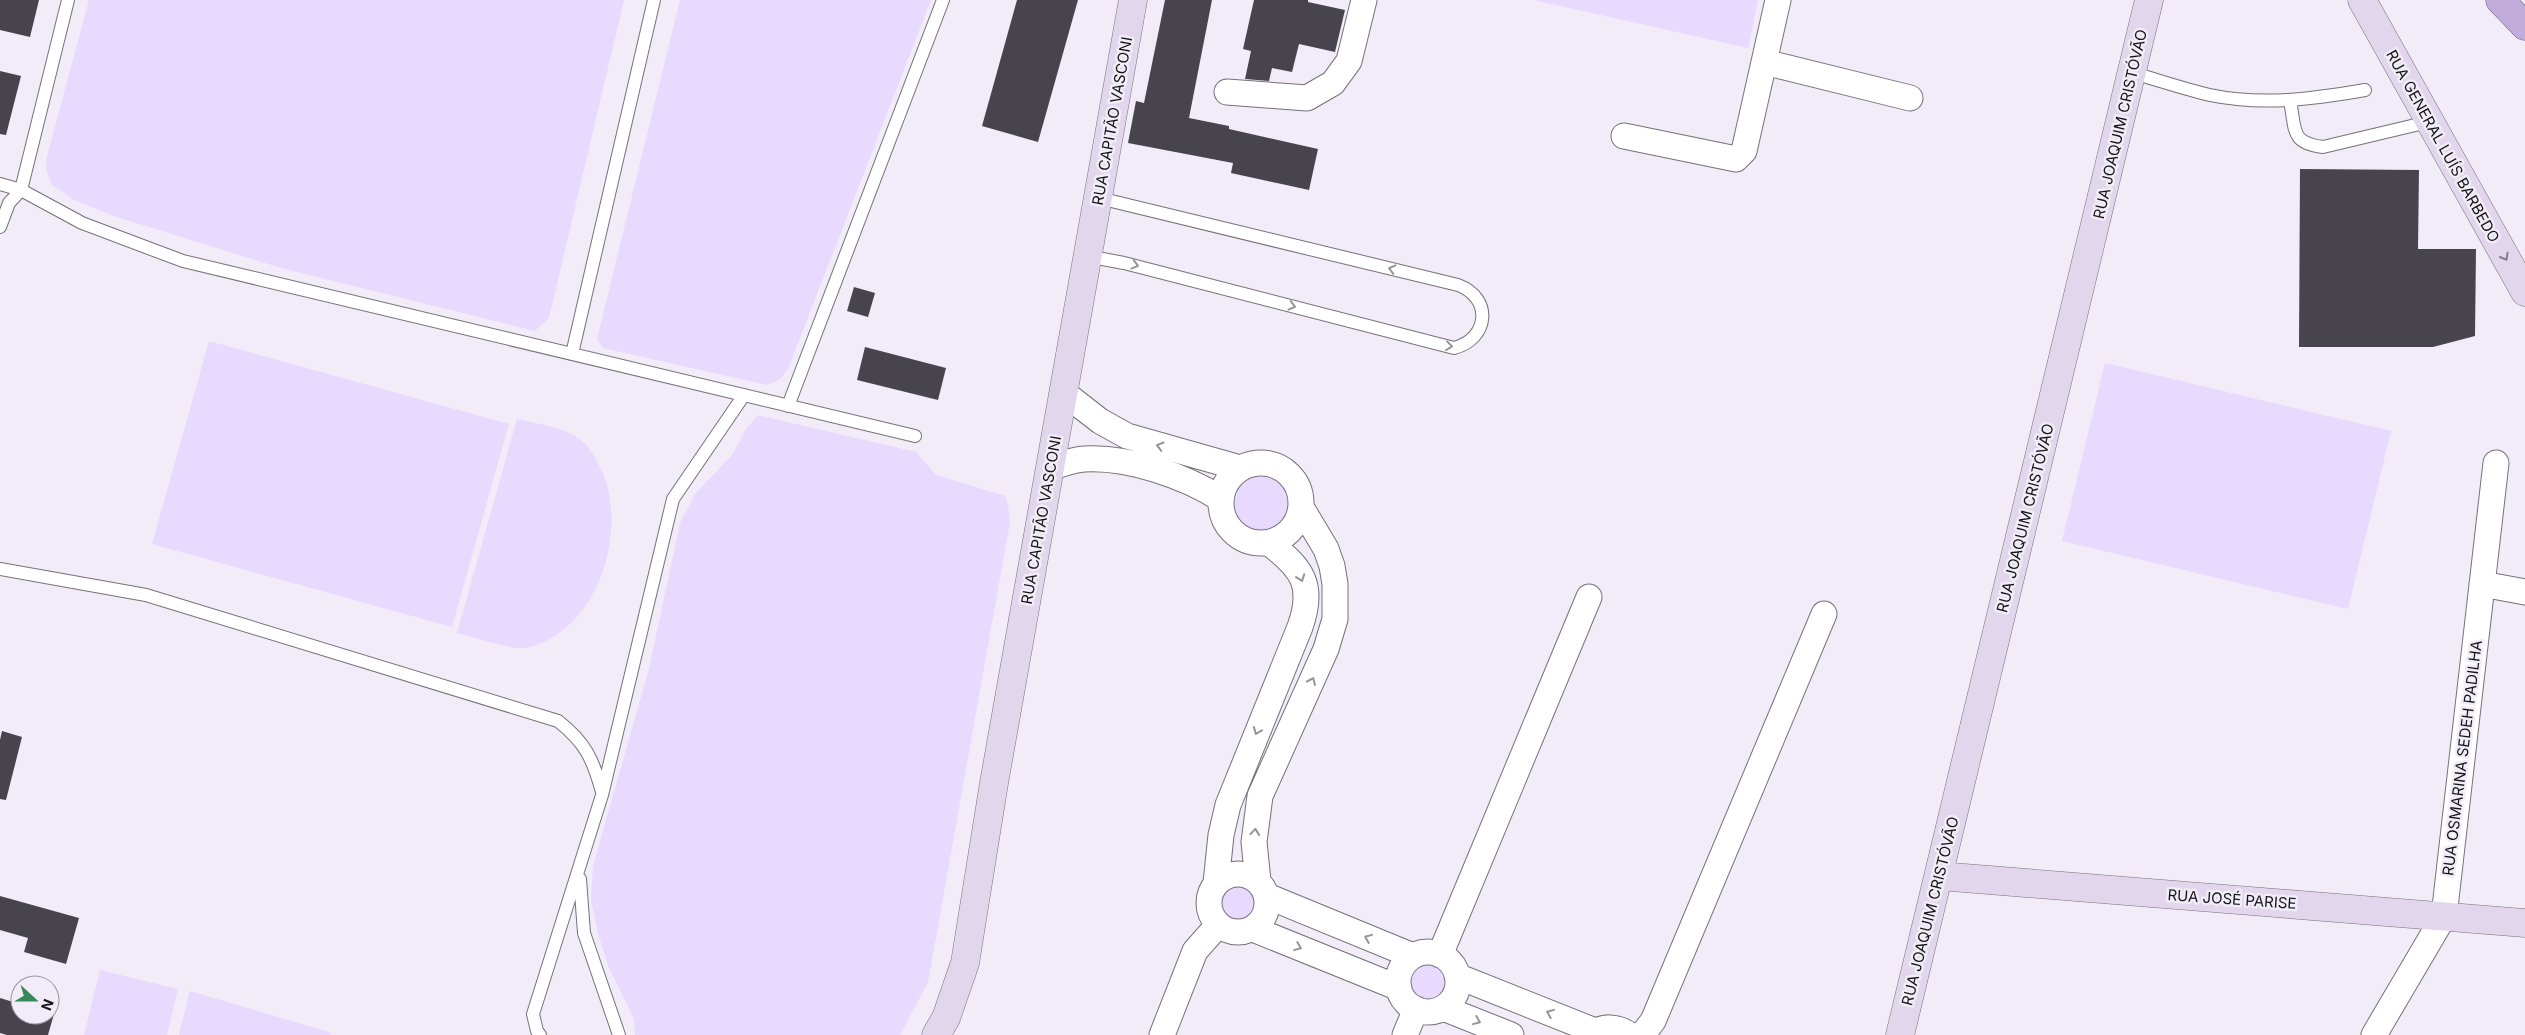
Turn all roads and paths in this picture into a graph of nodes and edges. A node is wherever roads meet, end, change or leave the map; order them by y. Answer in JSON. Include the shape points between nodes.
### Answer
{"nodes":[{"id":1,"x":68,"y":0,"type":"edge"},
{"id":2,"x":654,"y":0,"type":"edge"},
{"id":3,"x":942,"y":0,"type":"edge"},
{"id":4,"x":1133,"y":0,"type":"edge"},
{"id":5,"x":1364,"y":0,"type":"edge"},
{"id":6,"x":1778,"y":0,"type":"edge"},
{"id":7,"x":2150,"y":0,"type":"edge"},
{"id":8,"x":2362,"y":0,"type":"edge"},
{"id":9,"x":2500,"y":0,"type":"edge"},
{"id":10,"x":2525,"y":26,"type":"edge"},
{"id":11,"x":1764,"y":62,"type":"junction"},
{"id":12,"x":2133,"y":73,"type":"junction"},
{"id":13,"x":2365,"y":90,"type":"dead end"},
{"id":14,"x":1227,"y":92,"type":"dead end"},
{"id":15,"x":1910,"y":98,"type":"dead end"},
{"id":16,"x":2290,"y":101,"type":"junction"},
{"id":17,"x":2428,"y":122,"type":"junction"},
{"id":18,"x":1624,"y":136,"type":"dead end"},
{"id":19,"x":0,"y":184,"type":"edge"},
{"id":20,"x":20,"y":190,"type":"junction"},
{"id":21,"x":1099,"y":198,"type":"junction"},
{"id":22,"x":0,"y":227,"type":"edge"},
{"id":23,"x":1087,"y":256,"type":"junction"},
{"id":24,"x":2525,"y":292,"type":"edge"},
{"id":25,"x":572,"y":354,"type":"junction"},
{"id":26,"x":1064,"y":393,"type":"junction"},
{"id":27,"x":744,"y":395,"type":"junction"},
{"id":28,"x":788,"y":406,"type":"junction"},
{"id":29,"x":915,"y":436,"type":"dead end"},
{"id":30,"x":1127,"y":436,"type":"junction"},
{"id":31,"x":1190,"y":455,"type":"junction"},
{"id":32,"x":1117,"y":461,"type":"junction"},
{"id":33,"x":2496,"y":463,"type":"dead end"},
{"id":34,"x":1050,"y":468,"type":"junction"},
{"id":35,"x":1240,"y":468,"type":"junction"},
{"id":36,"x":1184,"y":478,"type":"junction"},
{"id":37,"x":1220,"y":499,"type":"junction"},
{"id":38,"x":1301,"y":507,"type":"junction"},
{"id":39,"x":1269,"y":543,"type":"junction"},
{"id":40,"x":0,"y":569,"type":"edge"},
{"id":41,"x":2482,"y":584,"type":"junction"},
{"id":42,"x":2525,"y":592,"type":"edge"},
{"id":43,"x":1589,"y":597,"type":"dead end"},
{"id":44,"x":1824,"y":614,"type":"dead end"},
{"id":45,"x":602,"y":794,"type":"junction"},
{"id":46,"x":580,"y":866,"type":"junction"},
{"id":47,"x":1939,"y":876,"type":"junction"},
{"id":48,"x":1216,"y":883,"type":"junction"},
{"id":49,"x":1263,"y":888,"type":"junction"},
{"id":50,"x":2444,"y":916,"type":"junction"},
{"id":51,"x":2525,"y":923,"type":"edge"},
{"id":52,"x":1218,"y":925,"type":"junction"},
{"id":53,"x":1253,"y":929,"type":"junction"},
{"id":54,"x":1440,"y":955,"type":"junction"},
{"id":55,"x":1413,"y":956,"type":"junction"},
{"id":56,"x":1457,"y":976,"type":"junction"},
{"id":57,"x":1399,"y":988,"type":"junction"},
{"id":58,"x":1443,"y":1008,"type":"junction"},
{"id":59,"x":1416,"y":1009,"type":"junction"},
{"id":60,"x":1593,"y":1033,"type":"edge"},
{"id":61,"x":540,"y":1035,"type":"edge"},
{"id":62,"x":619,"y":1035,"type":"edge"},
{"id":63,"x":936,"y":1035,"type":"edge"},
{"id":64,"x":1162,"y":1035,"type":"edge"},
{"id":65,"x":1405,"y":1035,"type":"edge"},
{"id":66,"x":1511,"y":1035,"type":"edge"},
{"id":67,"x":1630,"y":1035,"type":"edge"},
{"id":68,"x":1642,"y":1035,"type":"edge"},
{"id":69,"x":1900,"y":1035,"type":"edge"},
{"id":70,"x":2374,"y":1035,"type":"edge"}],
"edges":[{"from":1,"to":20,"type":"lane"},
{"from":2,"to":25,"type":"lane"},
{"from":3,"to":28,"type":"lane"},
{"from":4,"to":21,"type":"street","name":"RUA CAPITÃO VASCONI"},
{"from":5,"to":14,"type":"street","via":[[1349,61],[1333,83],[1307,98]]},
{"from":6,"to":11,"type":"street"},
{"from":7,"to":12,"type":"street","name":"RUA JOAQUIM CRISTÓVÃO"},
{"from":8,"to":17,"type":"street","name":"RUA GENERAL LUÍS BARBEDO"},
{"from":9,"to":10,"type":"main road"},
{"from":11,"to":15,"type":"street"},
{"from":11,"to":18,"type":"street","via":[[1740,157],[1736,159]]},
{"from":12,"to":16,"type":"lane","via":[[2210,95]]},
{"from":12,"to":47,"type":"street","name":"RUA JOAQUIM CRISTÓVÃO"},
{"from":13,"to":16,"type":"lane"},
{"from":16,"to":17,"type":"lane","via":[[2298,138],[2306,145],[2323,147]]},
{"from":17,"to":24,"type":"street","name":"RUA GENERAL LUÍS BARBEDO","one_way":true},
{"from":19,"to":20,"type":"lane"},
{"from":20,"to":22,"type":"lane","via":[[9,203]]},
{"from":20,"to":25,"type":"lane","via":[[82,223],[183,261]]},
{"from":21,"to":23,"type":"street","name":"RUA CAPITÃO VASCONI"},
{"from":23,"to":21,"type":"lane","one_way":true,"via":[[1124,262],[1454,348],[1471,341],[1482,325],[1483,315],[1478,299],[1458,285]]},
{"from":23,"to":26,"type":"street","name":"RUA CAPITÃO VASCONI"},
{"from":25,"to":27,"type":"lane"},
{"from":26,"to":30,"type":"street","via":[[1100,422]]},
{"from":26,"to":34,"type":"street","name":"RUA CAPITÃO VASCONI"},
{"from":27,"to":28,"type":"lane"},
{"from":27,"to":45,"type":"lane","via":[[673,498]]},
{"from":28,"to":29,"type":"lane"},
{"from":31,"to":30,"type":"street","one_way":true},
{"from":30,"to":32,"type":"street"},
{"from":31,"to":35,"type":"street"},
{"from":31,"to":36,"type":"street"},
{"from":32,"to":34,"type":"street","via":[[1083,459]]},
{"from":32,"to":36,"type":"street"},
{"from":33,"to":41,"type":"street","name":"RUA OSMARINA SEDEH PADILHA"},
{"from":34,"to":63,"type":"street","name":"RUA CAPITÃO VASCONI","via":[[965,964],[946,1018]]},
{"from":35,"to":37,"type":"street","via":[[1224,486]]},
{"from":35,"to":38,"type":"street","via":[[1265,462],[1278,466],[1296,483]]},
{"from":36,"to":37,"type":"street"},
{"from":37,"to":39,"type":"street","via":[[1221,512],[1234,533],[1256,544]]},
{"from":38,"to":39,"type":"street","via":[[1291,530]]},
{"from":49,"to":38,"type":"street","one_way":true,"via":[[1254,842],[1260,796],[1326,649],[1335,619],[1332,566],[1326,548]]},
{"from":39,"to":48,"type":"street","one_way":true,"via":[[1292,560],[1305,591],[1306,603],[1300,627],[1228,805]]},
{"from":40,"to":45,"type":"lane","via":[[146,595],[558,721],[576,736],[594,763]]},
{"from":41,"to":42,"type":"street"},
{"from":41,"to":50,"type":"street","name":"RUA OSMARINA SEDEH PADILHA"},
{"from":43,"to":54,"type":"street"},
{"from":44,"to":68,"type":"street","via":[[1653,1021]]},
{"from":45,"to":46,"type":"lane"},
{"from":46,"to":61,"type":"lane","via":[[534,1014]]},
{"from":46,"to":62,"type":"lane","via":[[579,897],[584,933]]},
{"from":47,"to":50,"type":"street","name":"RUA JOSÉ PARISE"},
{"from":47,"to":69,"type":"street","name":"RUA JOAQUIM CRISTÓVÃO"},
{"from":48,"to":49,"type":"street","via":[[1223,877],[1242,873]]},
{"from":48,"to":52,"type":"street","via":[[1209,900],[1212,918]]},
{"from":49,"to":53,"type":"street","via":[[1265,915]]},
{"from":55,"to":49,"type":"street","one_way":true},
{"from":50,"to":51,"type":"street","name":"RUA JOSÉ PARISE"},
{"from":50,"to":70,"type":"street","name":"RUA OSMARINA SEDEH PADILHA"},
{"from":52,"to":53,"type":"street","via":[[1235,932]]},
{"from":52,"to":64,"type":"street","via":[[1195,950]]},
{"from":53,"to":57,"type":"street","one_way":true},
{"from":54,"to":55,"type":"street","via":[[1422,953]]},
{"from":54,"to":56,"type":"street","via":[[1448,960]]},
{"from":55,"to":57,"type":"street","via":[[1401,970]]},
{"from":56,"to":58,"type":"street","via":[[1455,994]]},
{"from":60,"to":56,"type":"street","one_way":true},
{"from":57,"to":59,"type":"street","via":[[1402,997]]},
{"from":58,"to":59,"type":"street","via":[[1434,1011]]},
{"from":58,"to":66,"type":"street","one_way":true},
{"from":59,"to":65,"type":"street"},
{"from":60,"to":67,"type":"street","via":[[1613,1027]]}]}
